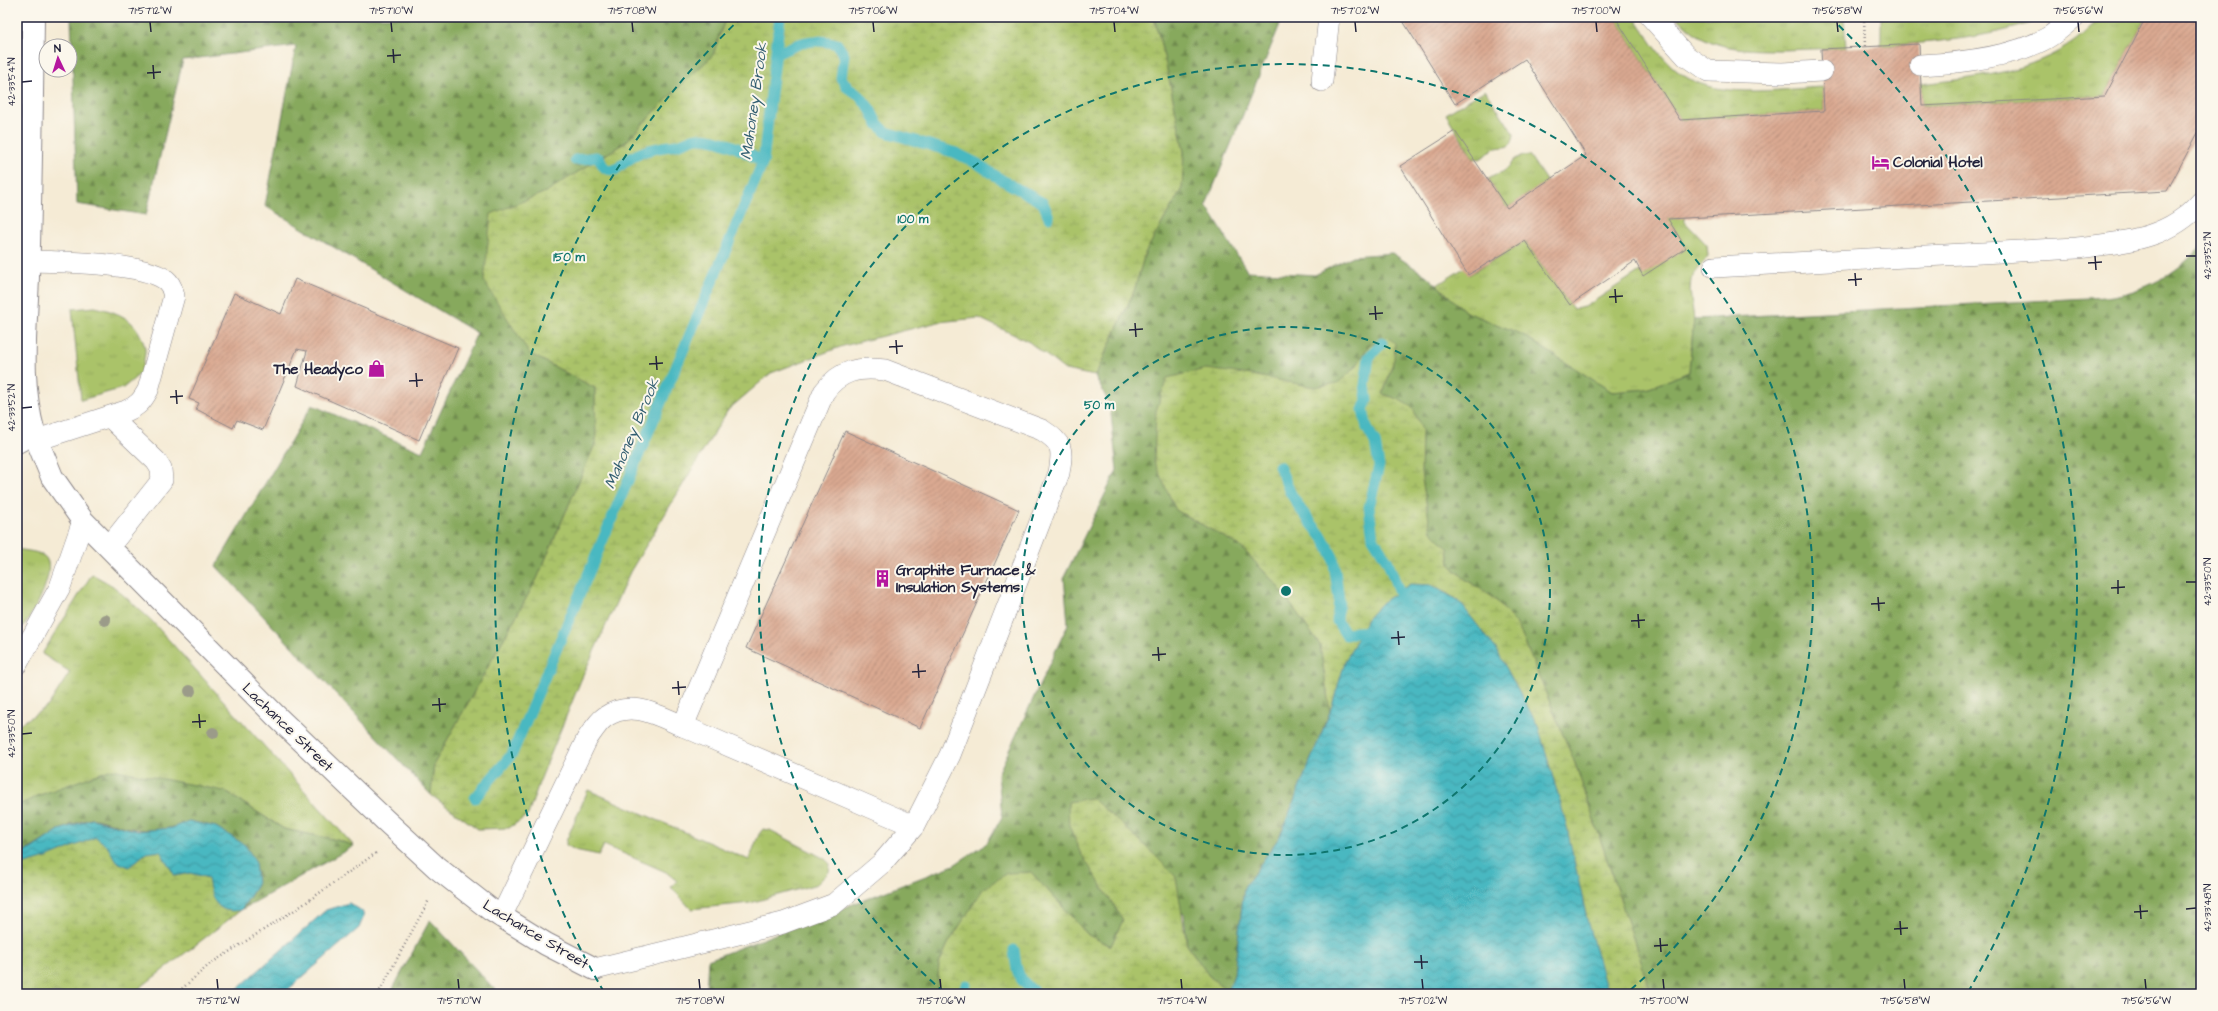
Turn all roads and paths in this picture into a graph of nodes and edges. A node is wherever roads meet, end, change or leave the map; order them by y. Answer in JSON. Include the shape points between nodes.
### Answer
{"nodes":[{"id":1,"x":33,"y":17,"type":"edge"},
{"id":2,"x":1329,"y":17,"type":"edge"},
{"id":3,"x":1651,"y":17,"type":"edge"},
{"id":4,"x":1864,"y":17,"type":"edge"},
{"id":5,"x":2074,"y":17,"type":"edge"},
{"id":6,"x":1865,"y":47,"type":"dead end"},
{"id":7,"x":1920,"y":65,"type":"dead end"},
{"id":8,"x":1822,"y":71,"type":"dead end"},
{"id":9,"x":1322,"y":81,"type":"dead end"},
{"id":10,"x":2201,"y":202,"type":"edge"},
{"id":11,"x":28,"y":261,"type":"junction"},
{"id":12,"x":1714,"y":267,"type":"dead end"},
{"id":13,"x":110,"y":416,"type":"junction"},
{"id":14,"x":29,"y":439,"type":"edge"},
{"id":15,"x":83,"y":521,"type":"junction"},
{"id":16,"x":109,"y":547,"type":"junction"},
{"id":17,"x":17,"y":664,"type":"edge"},
{"id":18,"x":683,"y":726,"type":"junction"},
{"id":19,"x":914,"y":826,"type":"junction"},
{"id":20,"x":401,"y":835,"type":"junction"},
{"id":21,"x":443,"y":873,"type":"junction"},
{"id":22,"x":502,"y":917,"type":"junction"},
{"id":23,"x":594,"y":969,"type":"joint"},
{"id":24,"x":176,"y":994,"type":"edge"},
{"id":25,"x":378,"y":994,"type":"edge"}],
"edges":[{"from":1,"to":11,"type":"street","name":"Lachance Street"},
{"from":2,"to":9,"type":"lane"},
{"from":3,"to":8,"type":"lane","via":[[1686,56],[1708,71]]},
{"from":4,"to":6,"type":"path"},
{"from":5,"to":7,"type":"lane","via":[[2047,38],[2014,51],[1943,64]]},
{"from":10,"to":12,"type":"lane","via":[[2191,214],[2162,232],[2126,242],[2077,248]]},
{"from":11,"to":13,"type":"lane","via":[[124,267],[157,275],[172,286],[174,296],[148,390],[136,407]]},
{"from":11,"to":14,"type":"street","name":"Lachance Street","via":[[23,366]]},
{"from":13,"to":14,"type":"lane"},
{"from":13,"to":16,"type":"lane","via":[[156,461],[161,469],[162,480]]},
{"from":14,"to":15,"type":"street","name":"Lachance Street"},
{"from":15,"to":16,"type":"street","name":"Lachance Street"},
{"from":15,"to":17,"type":"lane","via":[[60,587]]},
{"from":16,"to":20,"type":"street","name":"Lachance Street","via":[[270,710]]},
{"from":18,"to":19,"type":"lane"},
{"from":18,"to":19,"type":"lane","via":[[824,392],[833,380],[848,372],[864,368],[884,370],[1042,430],[1055,438],[1063,453],[1059,473],[950,755]]},
{"from":18,"to":22,"type":"lane","via":[[648,710],[624,708],[604,718],[587,739]]},
{"from":19,"to":23,"type":"lane","via":[[882,863],[834,904],[783,924]]},
{"from":20,"to":21,"type":"street","name":"Lachance Street"},
{"from":20,"to":24,"type":"path","via":[[301,906],[210,964]]},
{"from":21,"to":22,"type":"street","name":"Lachance Street"},
{"from":21,"to":25,"type":"path"},
{"from":22,"to":23,"type":"street","name":"Lachance Street"}]}
